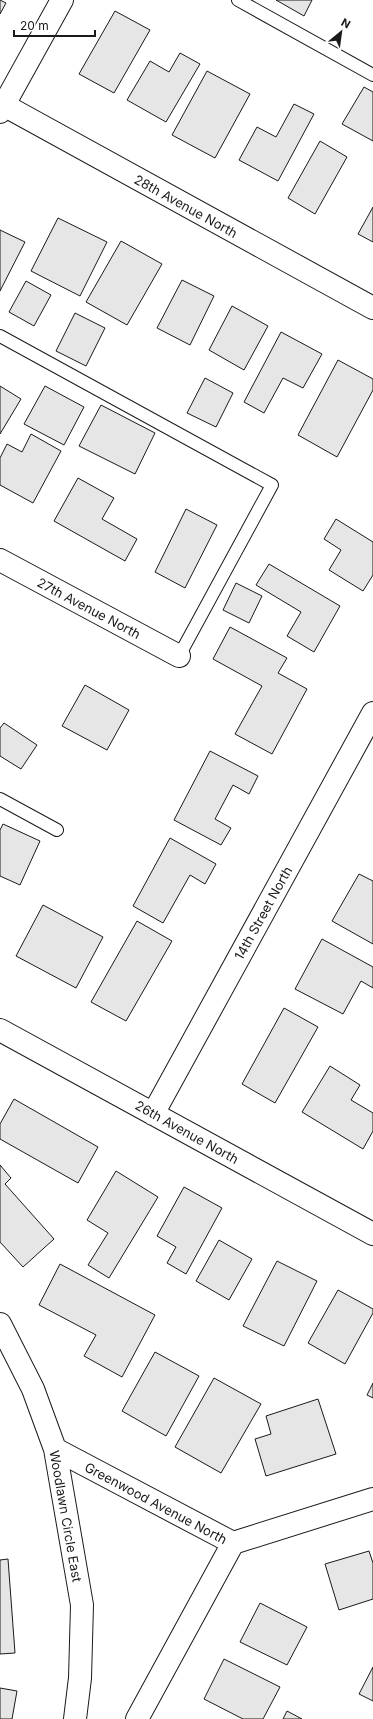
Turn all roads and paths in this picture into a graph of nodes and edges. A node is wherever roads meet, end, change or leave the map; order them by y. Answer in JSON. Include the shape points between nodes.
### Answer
{"nodes":[{"id":1,"x":62,"y":0,"type":"edge"},
{"id":2,"x":238,"y":0,"type":"edge"},
{"id":3,"x":373,"y":75,"type":"edge"},
{"id":4,"x":1,"y":107,"type":"edge"},
{"id":5,"x":373,"y":308,"type":"edge"},
{"id":6,"x":0,"y":336,"type":"edge"},
{"id":7,"x":0,"y":560,"type":"edge"},
{"id":8,"x":179,"y":656,"type":"joint"},
{"id":9,"x":373,"y":713,"type":"edge"},
{"id":10,"x":0,"y":799,"type":"edge"},
{"id":11,"x":57,"y":830,"type":"dead end"},
{"id":12,"x":0,"y":1030,"type":"edge"},
{"id":13,"x":153,"y":1114,"type":"junction"},
{"id":14,"x":373,"y":1234,"type":"edge"},
{"id":15,"x":0,"y":1324,"type":"edge"},
{"id":16,"x":55,"y":1449,"type":"junction"},
{"id":17,"x":373,"y":1499,"type":"edge"},
{"id":18,"x":233,"y":1543,"type":"junction"},
{"id":19,"x":75,"y":1719,"type":"edge"},
{"id":20,"x":137,"y":1719,"type":"edge"}],
"edges":[{"from":1,"to":4,"type":"street"},
{"from":2,"to":3,"type":"lane"},
{"from":4,"to":5,"type":"street","name":"28th Avenue North"},
{"from":6,"to":8,"type":"lane","via":[[272,485]]},
{"from":7,"to":8,"type":"street","name":"27th Avenue North"},
{"from":9,"to":13,"type":"street","name":"14th Street North"},
{"from":10,"to":11,"type":"lane"},
{"from":12,"to":13,"type":"street","name":"26th Avenue North"},
{"from":13,"to":14,"type":"street","name":"26th Avenue North"},
{"from":15,"to":16,"type":"street","name":"Woodlawn Circle East","via":[[33,1389]]},
{"from":16,"to":18,"type":"street","name":"Greenwood Avenue North"},
{"from":16,"to":19,"type":"street","name":"Woodlawn Circle East","via":[[82,1605],[80,1678]]},
{"from":17,"to":18,"type":"street","name":"Greenwood Avenue North"},
{"from":18,"to":20,"type":"street"}]}
